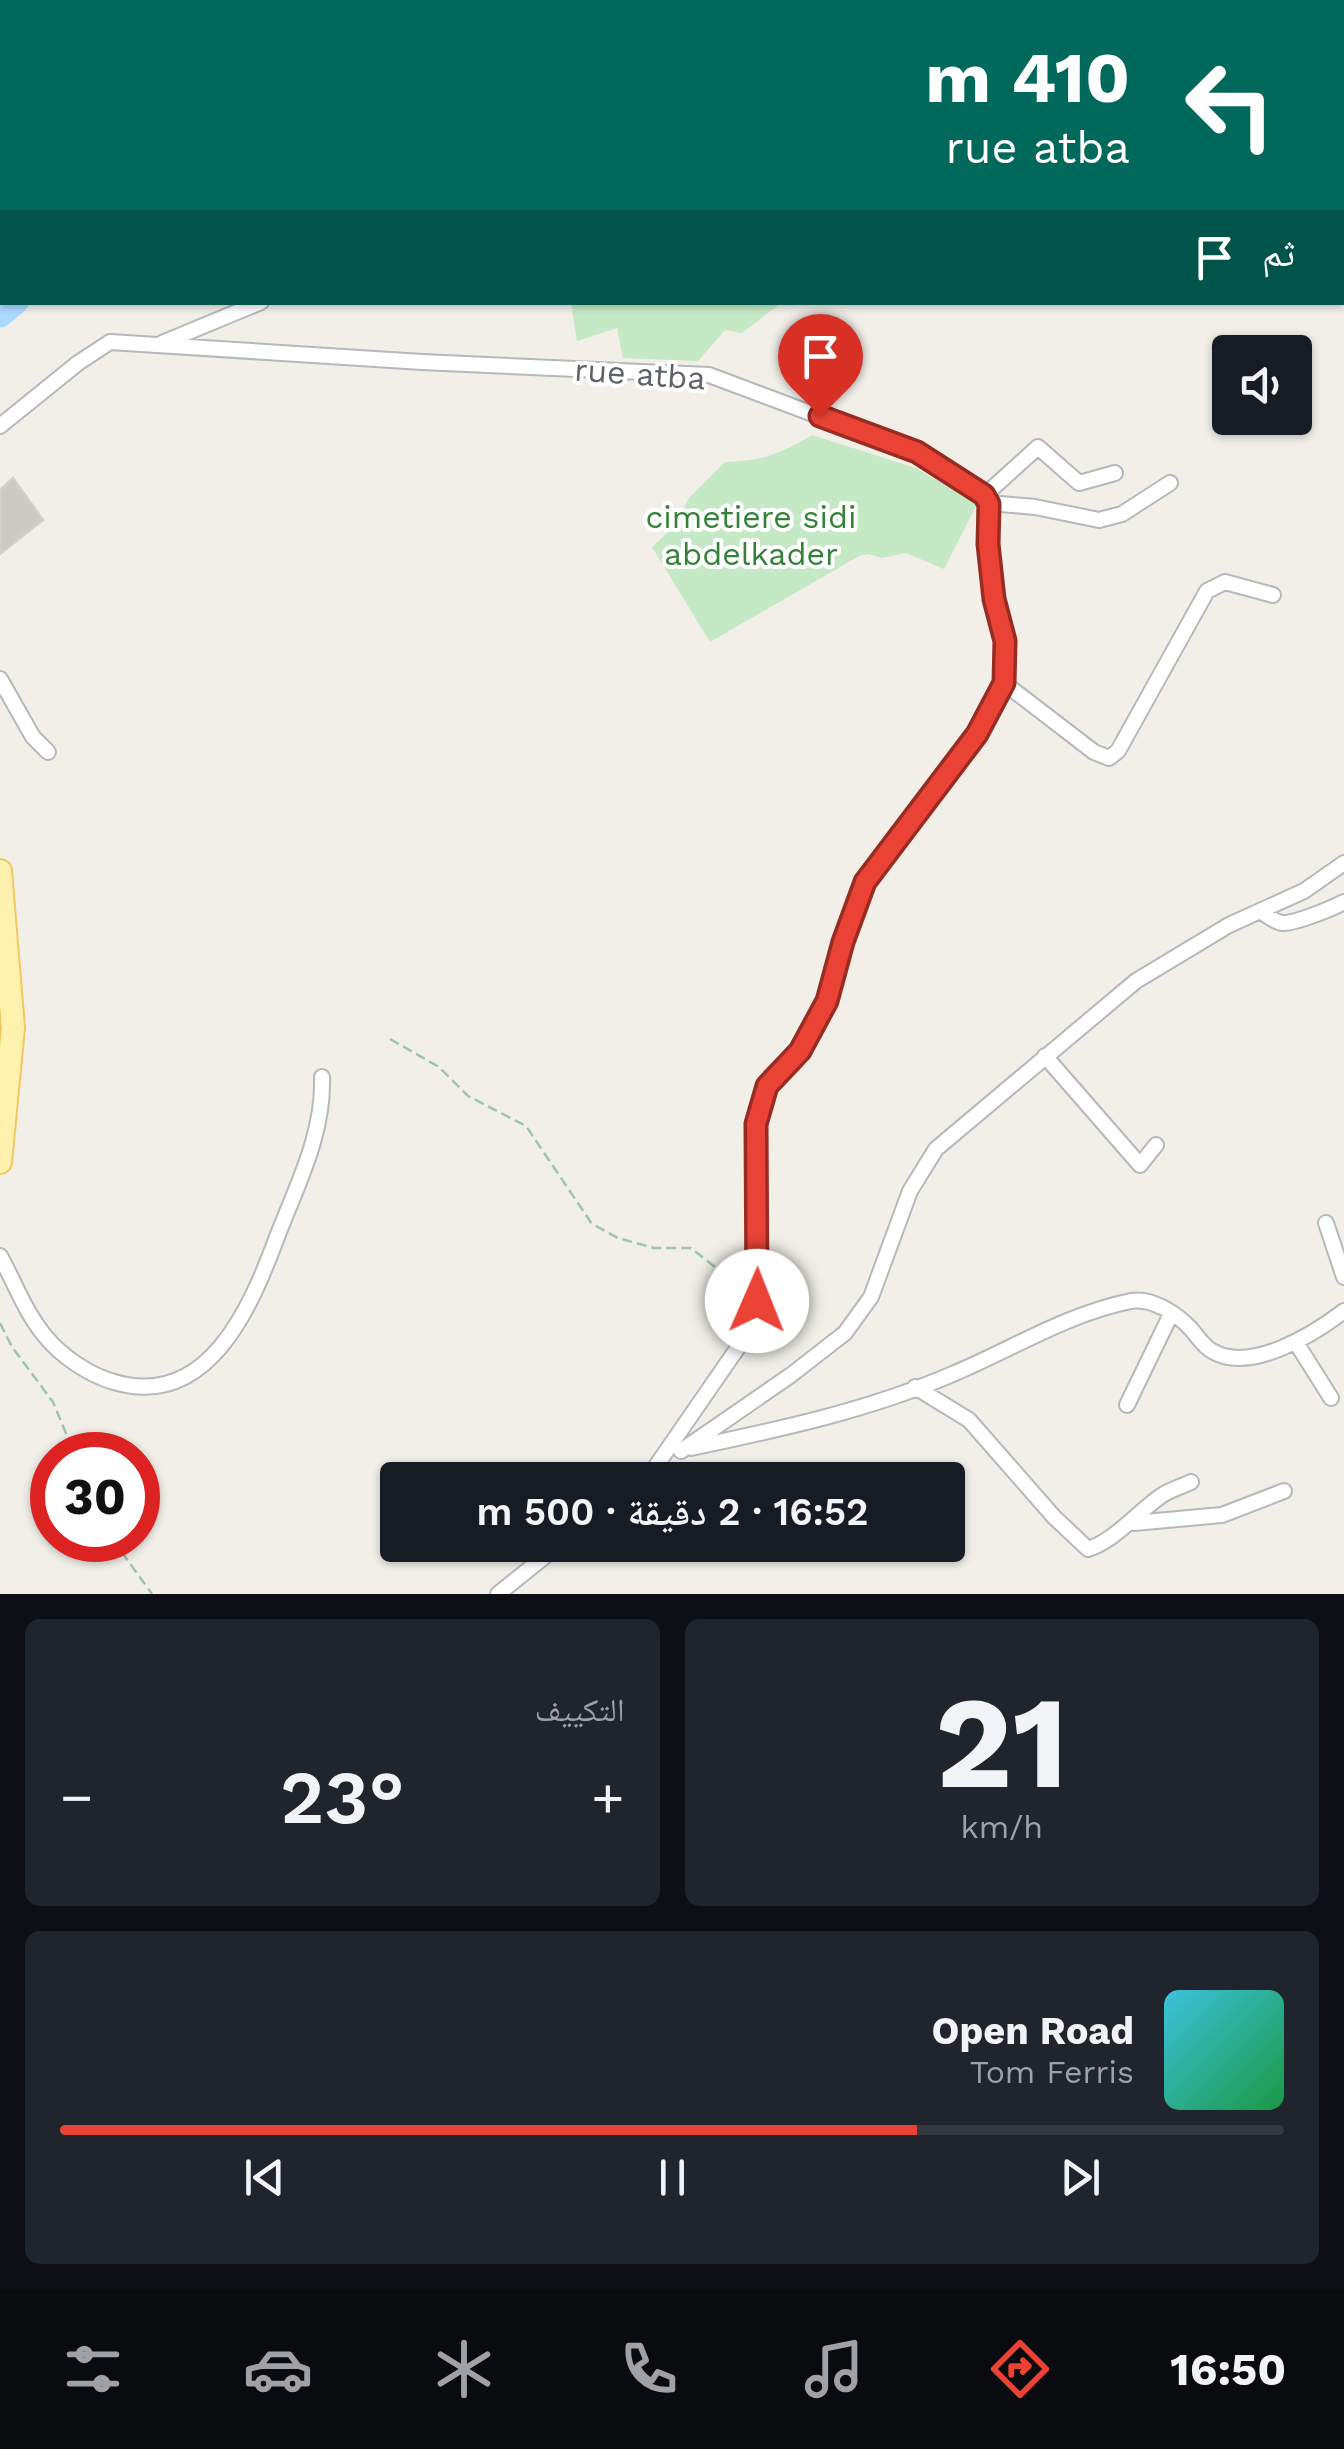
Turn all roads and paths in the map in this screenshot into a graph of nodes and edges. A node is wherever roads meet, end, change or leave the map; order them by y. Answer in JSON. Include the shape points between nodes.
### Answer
{"nodes":[{"id":1,"x":254,"y":305,"type":"edge"},
{"id":2,"x":156,"y":345,"type":"junction"},
{"id":3,"x":0,"y":426,"type":"edge"},
{"id":4,"x":1115,"y":473,"type":"dead end"},
{"id":5,"x":1170,"y":483,"type":"dead end"},
{"id":6,"x":987,"y":499,"type":"junction"},
{"id":7,"x":1274,"y":596,"type":"dead end"},
{"id":8,"x":0,"y":679,"type":"edge"},
{"id":9,"x":1004,"y":683,"type":"junction"},
{"id":10,"x":48,"y":752,"type":"dead end"},
{"id":11,"x":1344,"y":863,"type":"edge"},
{"id":12,"x":0,"y":871,"type":"edge"},
{"id":13,"x":1344,"y":902,"type":"edge"},
{"id":14,"x":1260,"y":911,"type":"junction"},
{"id":15,"x":390,"y":1038,"type":"dead end"},
{"id":16,"x":1045,"y":1056,"type":"junction"},
{"id":17,"x":322,"y":1076,"type":"dead end"},
{"id":18,"x":1156,"y":1145,"type":"dead end"},
{"id":19,"x":0,"y":1162,"type":"edge"},
{"id":20,"x":1326,"y":1223,"type":"dead end"},
{"id":21,"x":0,"y":1256,"type":"edge"},
{"id":22,"x":1344,"y":1277,"type":"edge"},
{"id":23,"x":757,"y":1301,"type":"junction"},
{"id":24,"x":1344,"y":1311,"type":"edge"},
{"id":25,"x":1171,"y":1314,"type":"junction"},
{"id":26,"x":0,"y":1323,"type":"edge"},
{"id":27,"x":1297,"y":1344,"type":"junction"},
{"id":28,"x":914,"y":1388,"type":"junction"},
{"id":29,"x":1331,"y":1398,"type":"dead end"},
{"id":30,"x":1127,"y":1406,"type":"dead end"},
{"id":31,"x":65,"y":1432,"type":"edge"},
{"id":32,"x":681,"y":1450,"type":"junction"},
{"id":33,"x":659,"y":1462,"type":"edge"},
{"id":34,"x":664,"y":1462,"type":"edge"},
{"id":35,"x":1191,"y":1482,"type":"dead end"},
{"id":36,"x":1284,"y":1491,"type":"dead end"},
{"id":37,"x":1123,"y":1525,"type":"junction"},
{"id":38,"x":129,"y":1562,"type":"edge"},
{"id":39,"x":538,"y":1562,"type":"edge"},
{"id":40,"x":152,"y":1594,"type":"edge"},
{"id":41,"x":498,"y":1594,"type":"edge"}],
"edges":[{"from":1,"to":2,"type":"street"},
{"from":2,"to":3,"type":"street","name":"rue atba","via":[[110,342]]},
{"from":2,"to":6,"type":"street","name":"rue atba","via":[[708,375],[759,386],[917,452]]},
{"from":4,"to":6,"type":"street","via":[[1079,484],[1038,447]]},
{"from":5,"to":6,"type":"street","via":[[1122,514],[1099,520]]},
{"from":6,"to":9,"type":"street"},
{"from":7,"to":9,"type":"street","via":[[1225,582],[1207,591],[1109,758]]},
{"from":8,"to":10,"type":"street"},
{"from":9,"to":23,"type":"street","via":[[977,734],[865,882],[827,1001],[800,1051],[767,1086],[756,1124]]},
{"from":11,"to":14,"type":"street"},
{"from":12,"to":19,"type":"main road","via":[[13,1028]]},
{"from":13,"to":14,"type":"street","via":[[1290,922],[1278,923]]},
{"from":14,"to":16,"type":"street","via":[[1136,981]]},
{"from":15,"to":23,"type":"path","via":[[439,1067],[468,1096],[526,1126],[592,1224],[654,1248],[691,1248]]},
{"from":16,"to":18,"type":"street","via":[[1140,1164]]},
{"from":16,"to":32,"type":"street","via":[[936,1149],[910,1190],[871,1297],[845,1333]]},
{"from":17,"to":21,"type":"street","via":[[312,1146],[254,1298],[213,1357],[180,1378],[126,1386],[88,1372],[46,1338]]},
{"from":20,"to":22,"type":"street"},
{"from":23,"to":33,"type":"street","via":[[739,1346]]},
{"from":24,"to":27,"type":"street"},
{"from":25,"to":27,"type":"street","via":[[1211,1351],[1233,1358]]},
{"from":25,"to":28,"type":"street","via":[[1136,1300],[1065,1319]]},
{"from":25,"to":30,"type":"street"},
{"from":26,"to":31,"type":"path"},
{"from":27,"to":29,"type":"street"},
{"from":28,"to":32,"type":"street","via":[[822,1420]]},
{"from":28,"to":37,"type":"street","via":[[969,1420],[1088,1549]]},
{"from":32,"to":34,"type":"street"},
{"from":35,"to":37,"type":"street"},
{"from":36,"to":37,"type":"street","via":[[1222,1515]]},
{"from":38,"to":40,"type":"path"},
{"from":39,"to":41,"type":"street"}]}
